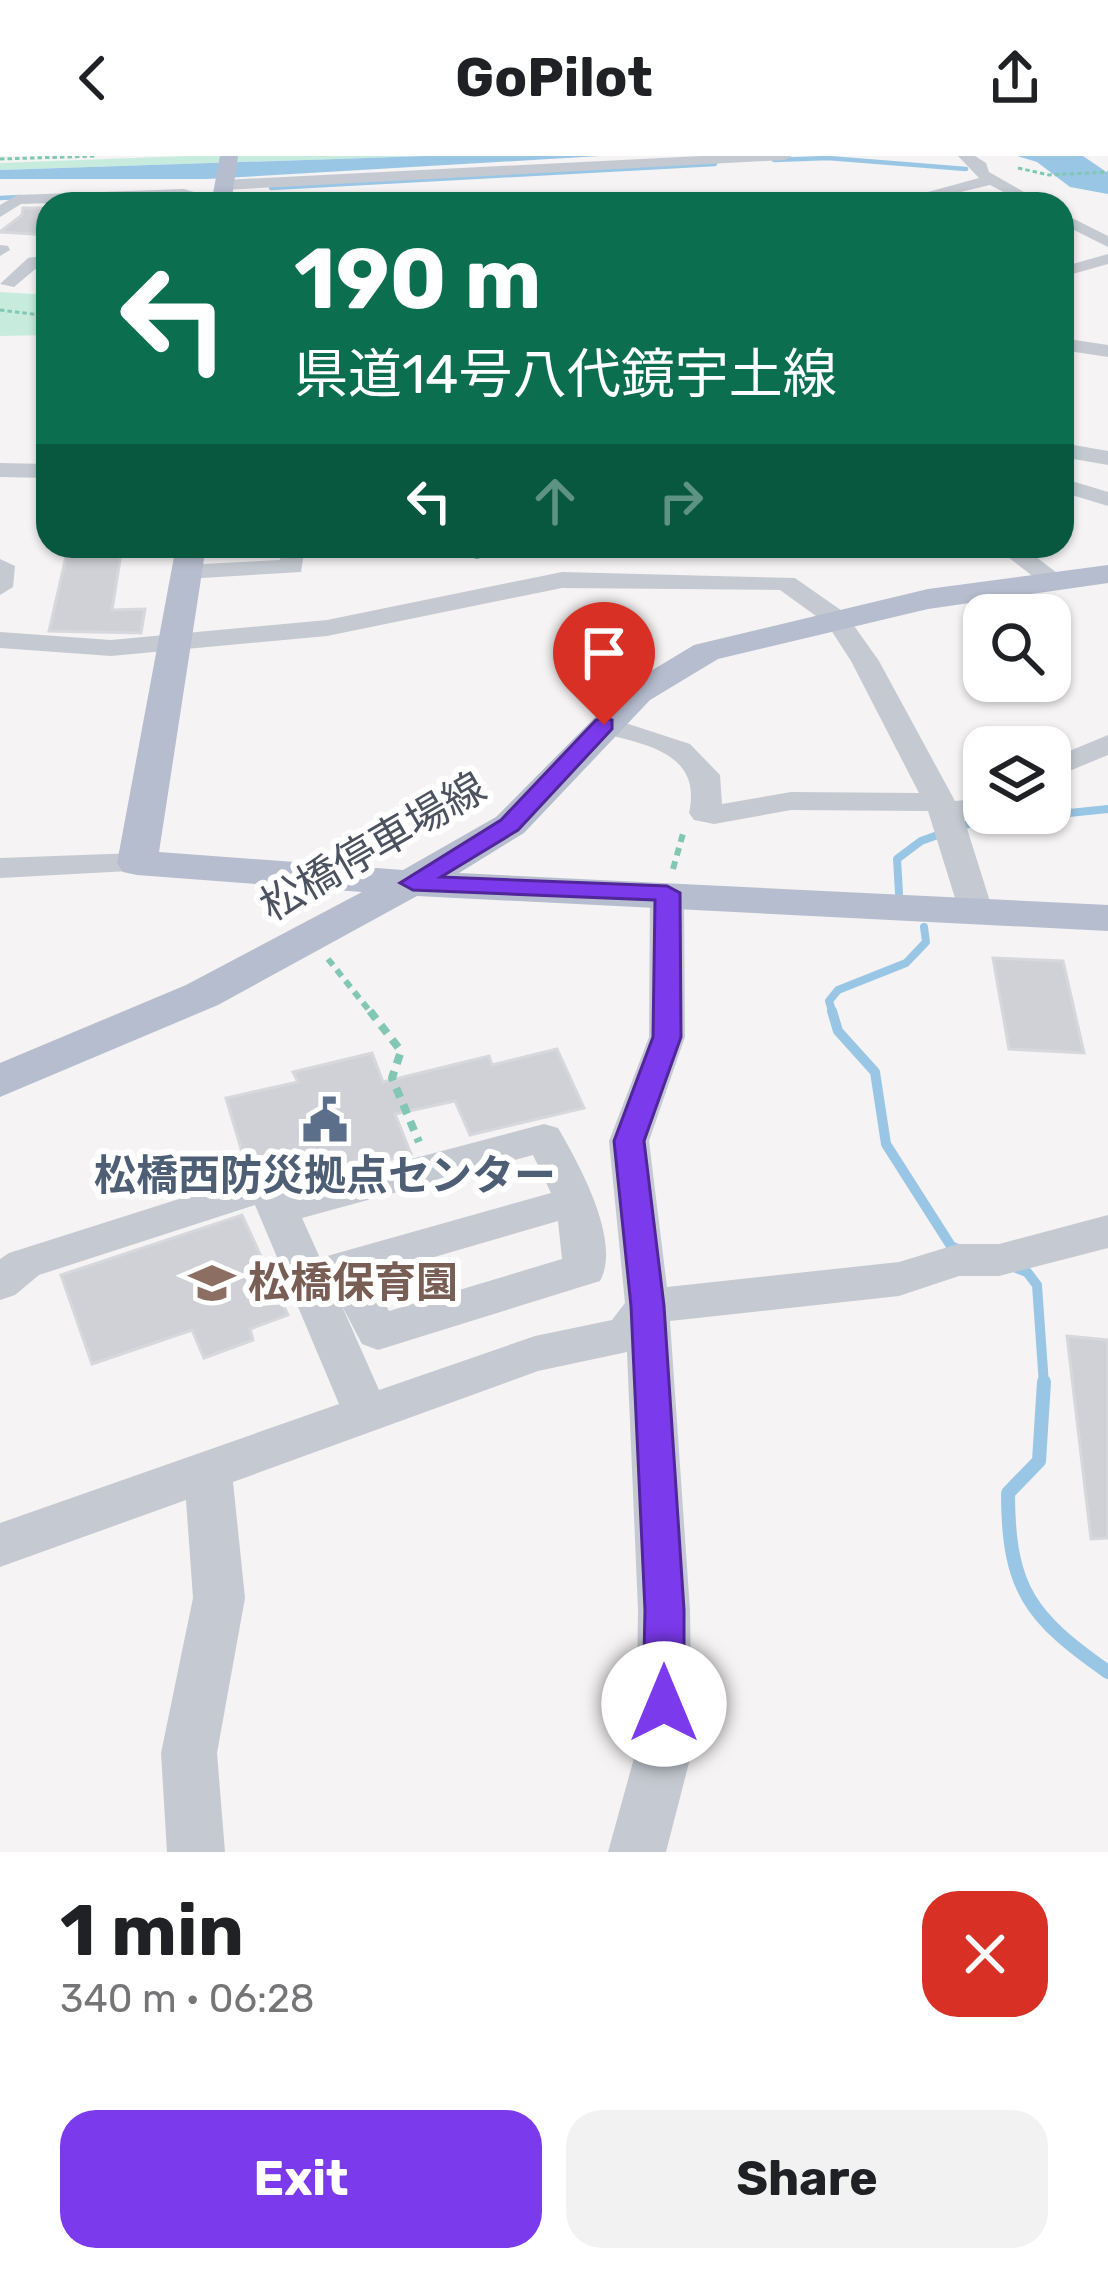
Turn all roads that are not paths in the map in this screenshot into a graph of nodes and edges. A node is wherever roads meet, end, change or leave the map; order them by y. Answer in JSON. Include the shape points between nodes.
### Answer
{"nodes":[{"id":1,"x":229,"y":156,"type":"edge"},
{"id":2,"x":785,"y":156,"type":"edge"},
{"id":3,"x":964,"y":156,"type":"edge"},
{"id":4,"x":991,"y":180,"type":"junction"},
{"id":5,"x":223,"y":191,"type":"edge"},
{"id":6,"x":942,"y":192,"type":"edge"},
{"id":7,"x":1014,"y":192,"type":"edge"},
{"id":8,"x":36,"y":199,"type":"edge"},
{"id":9,"x":5,"y":216,"type":"edge"},
{"id":10,"x":1074,"y":224,"type":"edge"},
{"id":11,"x":1105,"y":240,"type":"edge"},
{"id":12,"x":1074,"y":241,"type":"edge"},
{"id":13,"x":0,"y":250,"type":"edge"},
{"id":14,"x":36,"y":254,"type":"edge"},
{"id":15,"x":1108,"y":260,"type":"edge"},
{"id":16,"x":36,"y":261,"type":"edge"},
{"id":17,"x":1074,"y":269,"type":"edge"},
{"id":18,"x":8,"y":284,"type":"dead end"},
{"id":19,"x":1074,"y":346,"type":"edge"},
{"id":20,"x":1108,"y":351,"type":"edge"},
{"id":21,"x":1074,"y":452,"type":"edge"},
{"id":22,"x":1108,"y":458,"type":"edge"},
{"id":23,"x":36,"y":472,"type":"edge"},
{"id":24,"x":6,"y":475,"type":"edge"},
{"id":25,"x":1074,"y":489,"type":"edge"},
{"id":26,"x":1108,"y":499,"type":"edge"},
{"id":27,"x":292,"y":558,"type":"edge"},
{"id":28,"x":1023,"y":558,"type":"edge"},
{"id":29,"x":188,"y":559,"type":"edge"},
{"id":30,"x":1108,"y":574,"type":"edge"},
{"id":31,"x":1053,"y":580,"type":"junction"},
{"id":32,"x":836,"y":619,"type":"junction"},
{"id":33,"x":0,"y":640,"type":"edge"},
{"id":34,"x":176,"y":644,"type":"junction"},
{"id":35,"x":604,"y":725,"type":"junction"},
{"id":36,"x":1108,"y":744,"type":"edge"},
{"id":37,"x":1071,"y":761,"type":"edge"},
{"id":38,"x":963,"y":812,"type":"edge"},
{"id":39,"x":947,"y":816,"type":"junction"},
{"id":40,"x":136,"y":863,"type":"junction"},
{"id":41,"x":0,"y":868,"type":"edge"},
{"id":42,"x":413,"y":883,"type":"junction"},
{"id":43,"x":667,"y":893,"type":"junction"},
{"id":44,"x":976,"y":910,"type":"junction"},
{"id":45,"x":1108,"y":918,"type":"edge"},
{"id":46,"x":0,"y":1081,"type":"edge"},
{"id":47,"x":576,"y":1202,"type":"junction"},
{"id":48,"x":277,"y":1210,"type":"junction"},
{"id":49,"x":1108,"y":1231,"type":"edge"},
{"id":50,"x":324,"y":1272,"type":"junction"},
{"id":51,"x":0,"y":1283,"type":"edge"},
{"id":52,"x":647,"y":1306,"type":"junction"},
{"id":53,"x":366,"y":1412,"type":"junction"},
{"id":54,"x":208,"y":1474,"type":"junction"},
{"id":55,"x":0,"y":1545,"type":"edge"},
{"id":56,"x":196,"y":1852,"type":"edge"},
{"id":57,"x":637,"y":1852,"type":"edge"}],
"edges":[{"from":1,"to":5,"type":"main road"},
{"from":2,"to":5,"type":"street"},
{"from":3,"to":4,"type":"street"},
{"from":4,"to":6,"type":"street"},
{"from":4,"to":7,"type":"street"},
{"from":8,"to":9,"type":"street","via":[[17,200]]},
{"from":10,"to":11,"type":"street"},
{"from":11,"to":12,"type":"street"},
{"from":13,"to":14,"type":"street"},
{"from":15,"to":17,"type":"street"},
{"from":16,"to":18,"type":"street"},
{"from":19,"to":20,"type":"street"},
{"from":21,"to":22,"type":"street"},
{"from":23,"to":24,"type":"street"},
{"from":25,"to":26,"type":"street"},
{"from":27,"to":29,"type":"street","via":[[292,567]]},
{"from":28,"to":31,"type":"street"},
{"from":29,"to":34,"type":"main road"},
{"from":30,"to":31,"type":"main road","name":"松橋停車場線"},
{"from":31,"to":32,"type":"main road","name":"松橋停車場線"},
{"from":32,"to":34,"type":"street","via":[[786,583],[600,578],[512,588],[327,628]]},
{"from":32,"to":35,"type":"main road","name":"松橋停車場線","via":[[706,652],[638,693]]},
{"from":32,"to":39,"type":"street"},
{"from":33,"to":34,"type":"street"},
{"from":34,"to":40,"type":"main road"},
{"from":35,"to":39,"type":"street","via":[[677,748],[696,764],[713,792],[706,813],[791,802]]},
{"from":35,"to":42,"type":"main road","name":"松橋停車場線","via":[[509,825]]},
{"from":36,"to":37,"type":"street"},
{"from":38,"to":39,"type":"street"},
{"from":39,"to":44,"type":"street"},
{"from":40,"to":41,"type":"street"},
{"from":40,"to":42,"type":"main road"},
{"from":42,"to":43,"type":"main road"},
{"from":42,"to":46,"type":"main road","name":"松橋停車場線","via":[[202,995]]},
{"from":43,"to":44,"type":"main road"},
{"from":43,"to":52,"type":"street","via":[[667,1037],[629,1141]]},
{"from":44,"to":45,"type":"main road"},
{"from":47,"to":48,"type":"street","via":[[544,1138]]},
{"from":47,"to":50,"type":"street"},
{"from":47,"to":50,"type":"street","via":[[586,1268],[378,1332]]},
{"from":48,"to":50,"type":"street"},
{"from":48,"to":51,"type":"street","via":[[267,1186],[24,1264]]},
{"from":49,"to":52,"type":"street","via":[[999,1260],[958,1260],[899,1280]]},
{"from":50,"to":53,"type":"street"},
{"from":52,"to":53,"type":"street","via":[[626,1335],[535,1354]]},
{"from":52,"to":57,"type":"street","via":[[664,1750]]},
{"from":53,"to":54,"type":"street"},
{"from":54,"to":55,"type":"street"},
{"from":54,"to":56,"type":"street","via":[[220,1598],[189,1753]]}]}
